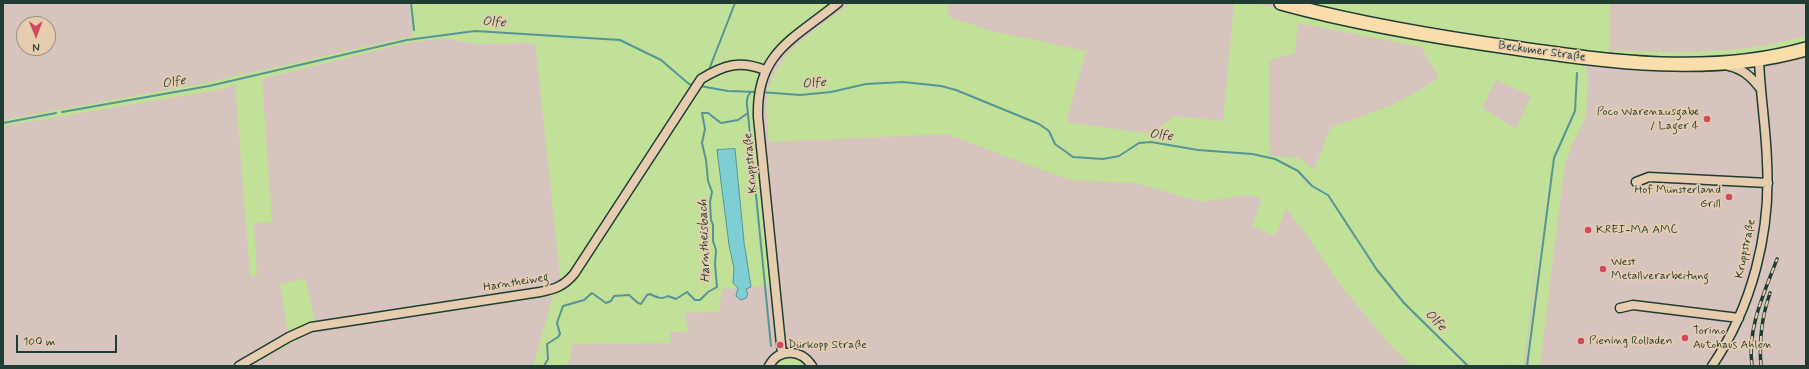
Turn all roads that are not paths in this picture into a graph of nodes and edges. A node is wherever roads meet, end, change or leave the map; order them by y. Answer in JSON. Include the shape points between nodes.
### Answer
{"nodes":[{"id":1,"x":838,"y":3,"type":"edge"},
{"id":2,"x":1281,"y":3,"type":"edge"},
{"id":3,"x":1806,"y":49,"type":"edge"},
{"id":4,"x":1759,"y":59,"type":"junction"},
{"id":5,"x":1720,"y":63,"type":"junction"},
{"id":6,"x":765,"y":70,"type":"junction"},
{"id":7,"x":1760,"y":88,"type":"junction"},
{"id":8,"x":1636,"y":182,"type":"dead end"},
{"id":9,"x":1768,"y":183,"type":"junction"},
{"id":10,"x":1620,"y":308,"type":"dead end"},
{"id":11,"x":1739,"y":318,"type":"junction"},
{"id":12,"x":785,"y":353,"type":"junction"},
{"id":13,"x":239,"y":366,"type":"edge"},
{"id":14,"x":769,"y":366,"type":"edge"},
{"id":15,"x":812,"y":366,"type":"edge"},
{"id":16,"x":1712,"y":366,"type":"edge"}],
"edges":[{"from":1,"to":6,"type":"street","name":"Kruppstraße","via":[[793,36]]},
{"from":2,"to":5,"type":"main road","name":"Beckumer Straße","via":[[1316,13],[1416,33],[1527,50],[1611,61],[1656,64]]},
{"from":3,"to":4,"type":"main road","name":"Beckumer Straße"},
{"from":4,"to":5,"type":"main road","name":"Beckumer Straße"},
{"from":4,"to":7,"type":"street","name":"Kruppstraße"},
{"from":5,"to":7,"type":"street","via":[[1738,68],[1751,77]]},
{"from":6,"to":12,"type":"street","name":"Kruppstraße","via":[[758,100],[768,226]]},
{"from":6,"to":13,"type":"street","name":"Harntheiweg","via":[[741,64],[725,66],[701,79],[574,274],[564,285],[554,290],[311,327]]},
{"from":7,"to":9,"type":"street","name":"Kruppstraße"},
{"from":8,"to":9,"type":"street","via":[[1649,177]]},
{"from":9,"to":11,"type":"street","name":"Kruppstraße","via":[[1761,248],[1753,281]]},
{"from":10,"to":11,"type":"street","via":[[1633,305]]},
{"from":11,"to":16,"type":"street","name":"Kruppstraße"},
{"from":12,"to":14,"type":"street","via":[[775,358]]},
{"from":12,"to":15,"type":"street","via":[[799,354]]}]}
